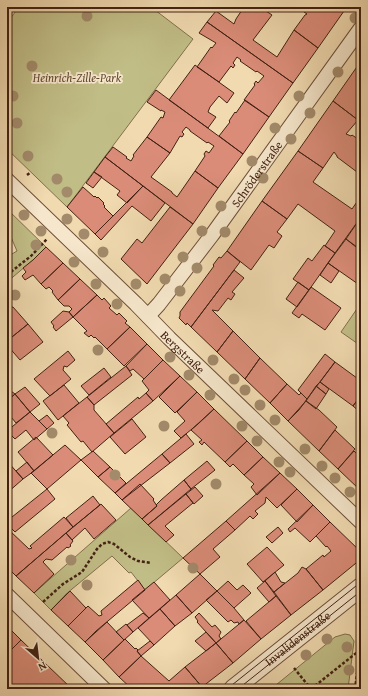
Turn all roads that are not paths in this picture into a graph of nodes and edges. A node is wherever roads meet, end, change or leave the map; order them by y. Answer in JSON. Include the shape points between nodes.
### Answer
{"nodes":[{"id":1,"x":361,"y":28,"type":"edge"},
{"id":2,"x":7,"y":180,"type":"edge"},
{"id":3,"x":148,"y":316,"type":"junction"},
{"id":4,"x":361,"y":522,"type":"edge"},
{"id":5,"x":361,"y":587,"type":"edge"},
{"id":6,"x":7,"y":595,"type":"edge"},
{"id":7,"x":104,"y":689,"type":"edge"},
{"id":8,"x":233,"y":689,"type":"edge"}],
"edges":[{"from":1,"to":3,"type":"street","name":"Schröderstraße","via":[[212,235]]},
{"from":2,"to":3,"type":"street","name":"Bergstraße"},
{"from":3,"to":4,"type":"street","name":"Bergstraße"},
{"from":5,"to":8,"type":"street","name":"Invalidenstraße"},
{"from":6,"to":7,"type":"street"}]}
